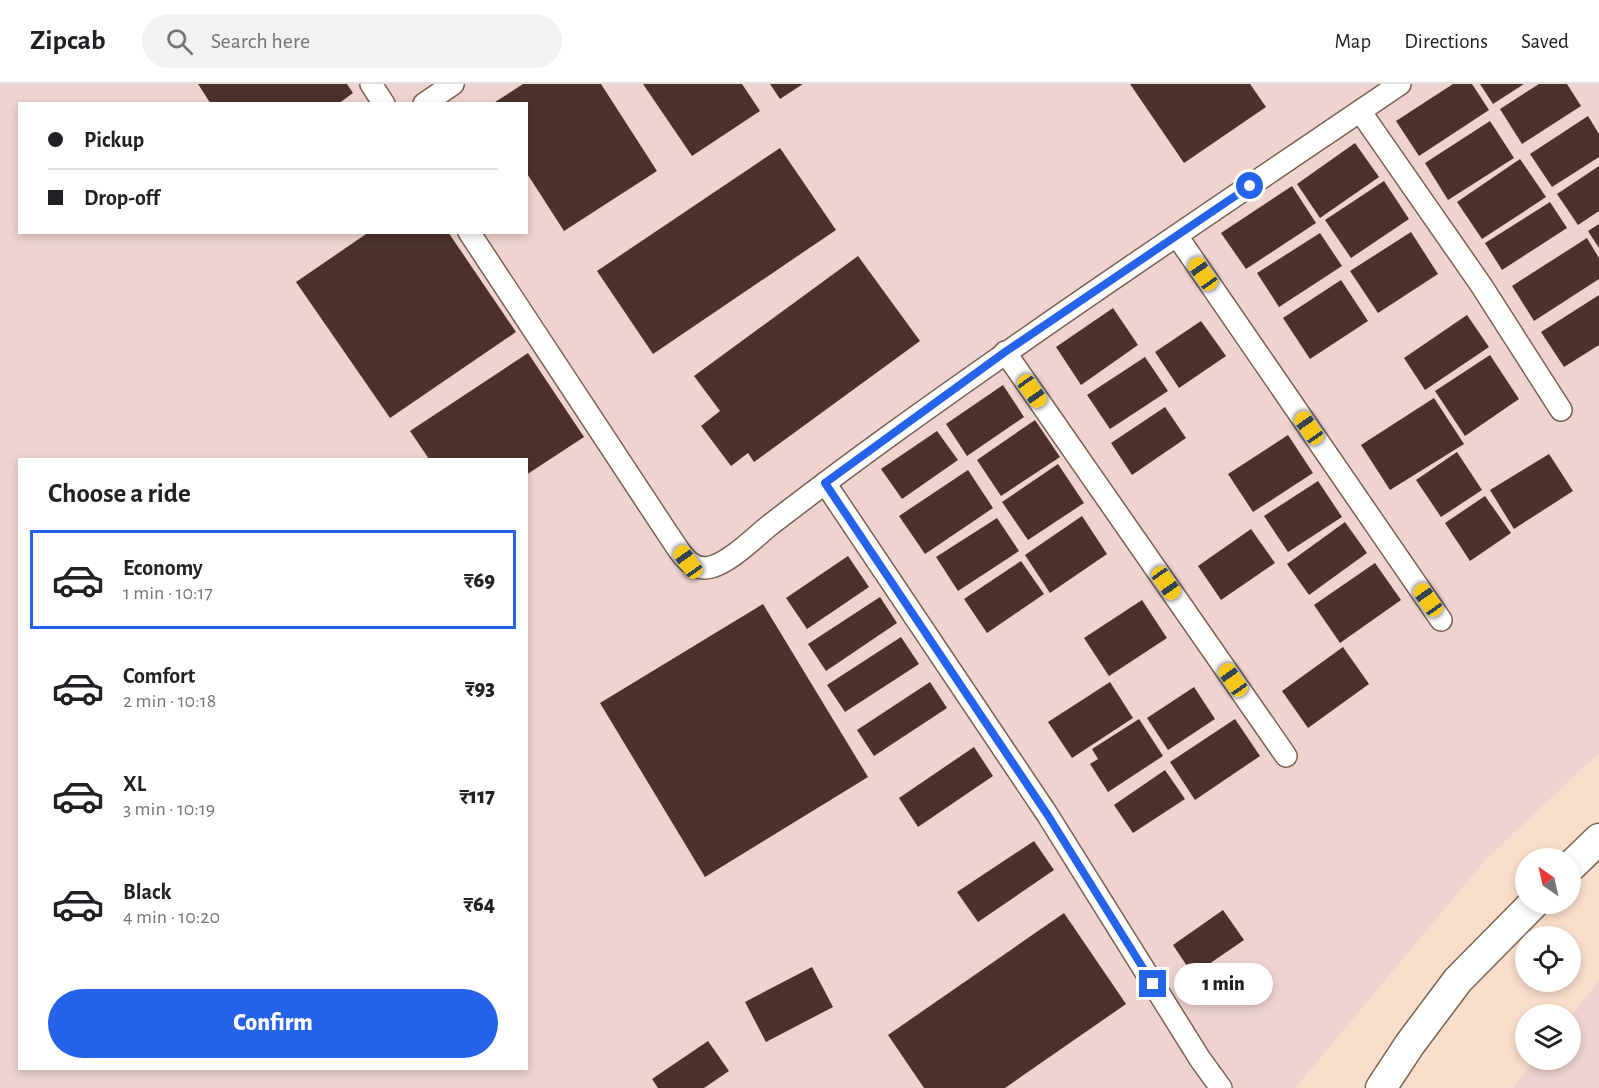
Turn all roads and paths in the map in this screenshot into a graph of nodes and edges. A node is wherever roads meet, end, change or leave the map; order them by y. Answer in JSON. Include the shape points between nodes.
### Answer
{"nodes":[{"id":1,"x":371,"y":84,"type":"edge"},
{"id":2,"x":453,"y":84,"type":"edge"},
{"id":3,"x":1400,"y":84,"type":"edge"},
{"id":4,"x":383,"y":102,"type":"edge"},
{"id":5,"x":427,"y":102,"type":"edge"},
{"id":6,"x":1360,"y":111,"type":"junction"},
{"id":7,"x":470,"y":234,"type":"edge"},
{"id":8,"x":1177,"y":236,"type":"junction"},
{"id":9,"x":1005,"y":352,"type":"junction"},
{"id":10,"x":1561,"y":410,"type":"dead end"},
{"id":11,"x":825,"y":483,"type":"junction"},
{"id":12,"x":1441,"y":620,"type":"dead end"},
{"id":13,"x":1286,"y":756,"type":"dead end"},
{"id":14,"x":1599,"y":839,"type":"edge"},
{"id":15,"x":1581,"y":856,"type":"edge"},
{"id":16,"x":1523,"y":914,"type":"edge"},
{"id":17,"x":1221,"y":1088,"type":"edge"},
{"id":18,"x":1381,"y":1088,"type":"edge"}],
"edges":[{"from":1,"to":4,"type":"street"},
{"from":2,"to":5,"type":"street"},
{"from":3,"to":6,"type":"street"},
{"from":6,"to":8,"type":"street"},
{"from":6,"to":10,"type":"street","via":[[1481,285]]},
{"from":7,"to":11,"type":"street","via":[[668,534],[695,567],[714,566],[732,555]]},
{"from":8,"to":9,"type":"street"},
{"from":8,"to":12,"type":"street"},
{"from":9,"to":11,"type":"street"},
{"from":9,"to":13,"type":"street"},
{"from":11,"to":17,"type":"street","via":[[1047,814]]},
{"from":14,"to":15,"type":"street"},
{"from":16,"to":18,"type":"street","via":[[1458,980]]}]}
